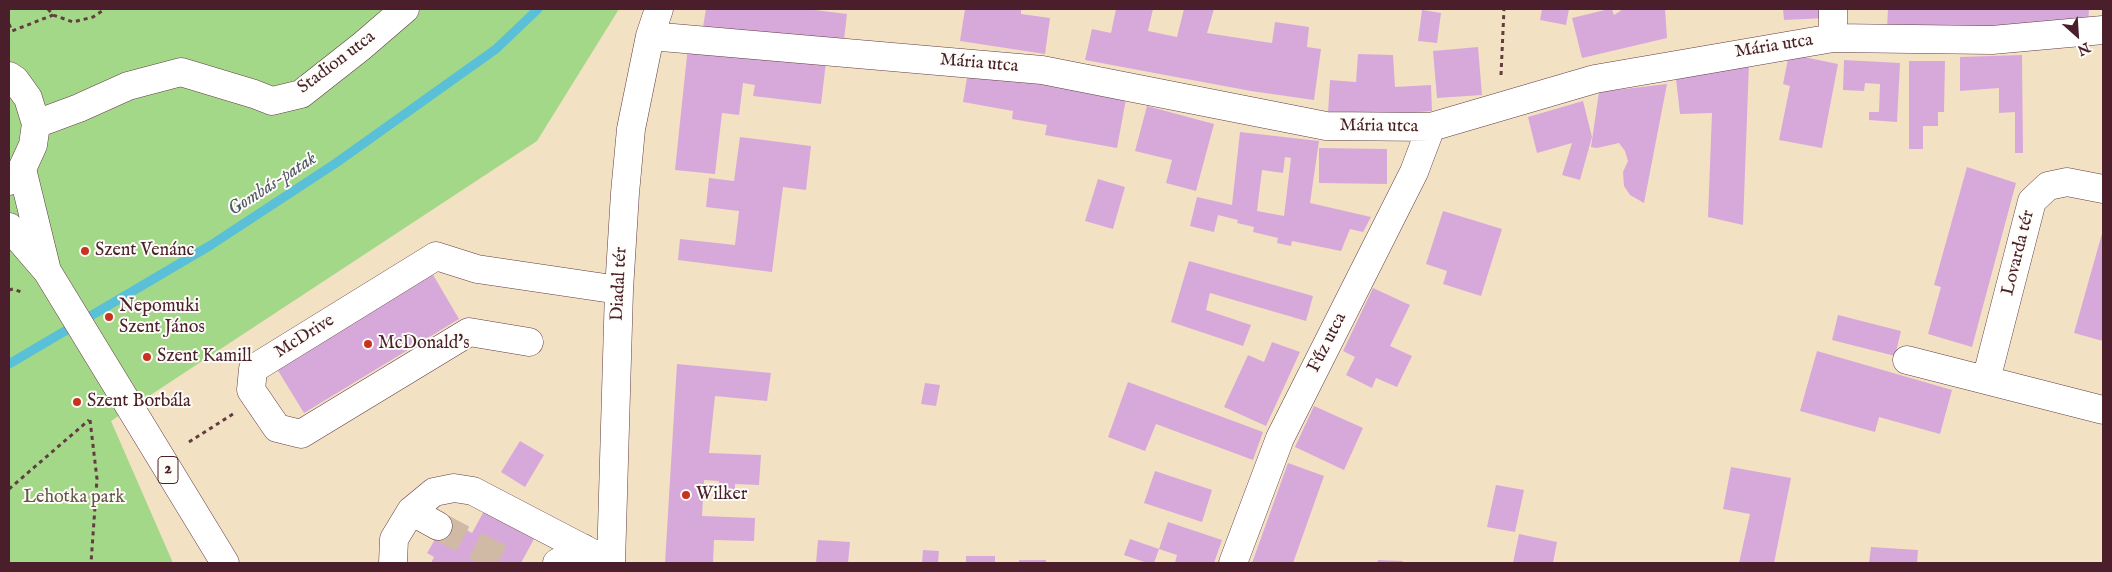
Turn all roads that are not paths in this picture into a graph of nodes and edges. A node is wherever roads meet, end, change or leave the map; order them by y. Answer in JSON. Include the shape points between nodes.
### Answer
{"nodes":[{"id":1,"x":405,"y":9,"type":"edge"},
{"id":2,"x":660,"y":9,"type":"edge"},
{"id":3,"x":1833,"y":9,"type":"edge"},
{"id":4,"x":2103,"y":30,"type":"edge"},
{"id":5,"x":650,"y":36,"type":"junction"},
{"id":6,"x":1834,"y":38,"type":"junction"},
{"id":7,"x":9,"y":76,"type":"edge"},
{"id":8,"x":36,"y":124,"type":"junction"},
{"id":9,"x":1431,"y":127,"type":"junction"},
{"id":10,"x":15,"y":175,"type":"edge"},
{"id":11,"x":2103,"y":189,"type":"edge"},
{"id":12,"x":9,"y":227,"type":"edge"},
{"id":13,"x":47,"y":271,"type":"junction"},
{"id":14,"x":619,"y":290,"type":"junction"},
{"id":15,"x":530,"y":342,"type":"dead end"},
{"id":16,"x":1906,"y":360,"type":"dead end"},
{"id":17,"x":1986,"y":380,"type":"junction"},
{"id":18,"x":2103,"y":410,"type":"edge"},
{"id":19,"x":411,"y":511,"type":"junction"},
{"id":20,"x":438,"y":526,"type":"tunnel mouth"},
{"id":21,"x":583,"y":548,"type":"junction"},
{"id":22,"x":225,"y":563,"type":"edge"},
{"id":23,"x":393,"y":563,"type":"edge"},
{"id":24,"x":557,"y":563,"type":"edge"},
{"id":25,"x":611,"y":563,"type":"edge"},
{"id":26,"x":1233,"y":563,"type":"edge"}],
"edges":[{"from":1,"to":8,"type":"street","name":"Stadion utca","via":[[301,94],[272,102],[181,72],[128,86]]},
{"from":2,"to":5,"type":"street","name":"Diadal tér"},
{"from":3,"to":6,"type":"street"},
{"from":4,"to":6,"type":"street","name":"Mária utca","via":[[1992,40]]},
{"from":5,"to":9,"type":"street","name":"Mária utca","via":[[1042,70],[1326,126]]},
{"from":5,"to":14,"type":"street","name":"Diadal tér","via":[[631,129]]},
{"from":6,"to":9,"type":"street","name":"Mária utca","via":[[1595,79]]},
{"from":7,"to":8,"type":"street","number":"2","via":[[28,98]]},
{"from":8,"to":10,"type":"street","number":"2","via":[[33,145]]},
{"from":9,"to":26,"type":"street","name":"Fűz utca","via":[[1414,172],[1280,438]]},
{"from":10,"to":13,"type":"street","number":"2"},
{"from":11,"to":17,"type":"street","name":"Lovarda tér","via":[[2067,182],[2048,186],[2032,201]]},
{"from":12,"to":13,"type":"street","number":"2"},
{"from":13,"to":22,"type":"street","number":"2"},
{"from":14,"to":15,"type":"street","name":"McDrive","via":[[477,269],[436,256],[253,369],[252,390],[277,428],[301,434],[469,332]]},
{"from":14,"to":25,"type":"street","name":"Diadal tér"},
{"from":16,"to":17,"type":"street"},
{"from":17,"to":18,"type":"street"},
{"from":19,"to":20,"type":"street"},
{"from":19,"to":21,"type":"street","via":[[434,492],[454,488],[473,491]]},
{"from":19,"to":23,"type":"street","via":[[394,539]]},
{"from":21,"to":24,"type":"street"},
{"from":21,"to":25,"type":"street"}]}
